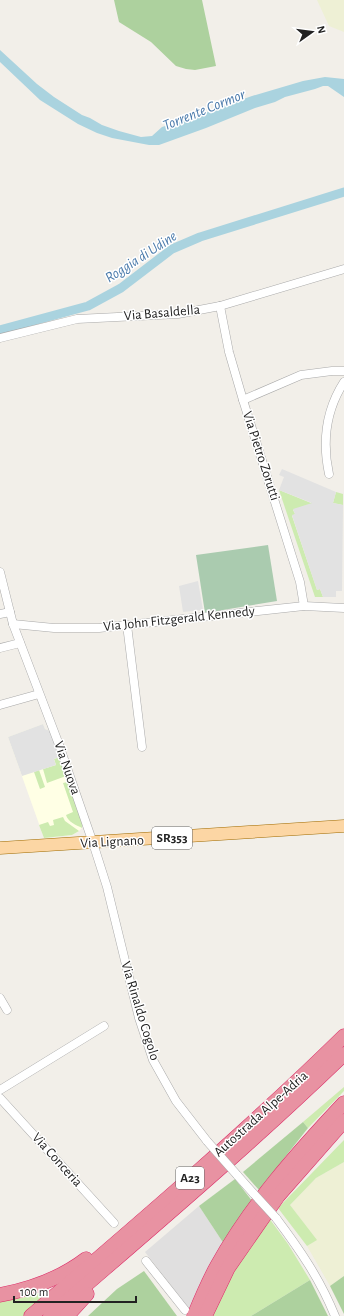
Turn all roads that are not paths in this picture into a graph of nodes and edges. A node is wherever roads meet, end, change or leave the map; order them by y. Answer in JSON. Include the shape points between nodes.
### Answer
{"nodes":[{"id":1,"x":344,"y":269,"type":"edge"},
{"id":2,"x":220,"y":306,"type":"junction"},
{"id":3,"x":0,"y":338,"type":"edge"},
{"id":4,"x":344,"y":370,"type":"edge"},
{"id":5,"x":344,"y":382,"type":"edge"},
{"id":6,"x":243,"y":400,"type":"junction"},
{"id":7,"x":329,"y":474,"type":"dead end"},
{"id":8,"x":0,"y":572,"type":"edge"},
{"id":9,"x":304,"y":606,"type":"junction"},
{"id":10,"x":344,"y":608,"type":"edge"},
{"id":11,"x":10,"y":612,"type":"junction"},
{"id":12,"x":0,"y":614,"type":"edge"},
{"id":13,"x":13,"y":624,"type":"junction"},
{"id":14,"x":127,"y":625,"type":"junction"},
{"id":15,"x":20,"y":643,"type":"junction"},
{"id":16,"x":0,"y":648,"type":"edge"},
{"id":17,"x":40,"y":694,"type":"junction"},
{"id":18,"x":0,"y":705,"type":"edge"},
{"id":19,"x":142,"y":746,"type":"dead end"},
{"id":20,"x":344,"y":826,"type":"edge"},
{"id":21,"x":93,"y":843,"type":"junction"},
{"id":22,"x":0,"y":848,"type":"edge"},
{"id":23,"x":0,"y":998,"type":"edge"},
{"id":24,"x":7,"y":1010,"type":"dead end"},
{"id":25,"x":104,"y":1026,"type":"dead end"},
{"id":26,"x":344,"y":1036,"type":"edge"},
{"id":27,"x":344,"y":1054,"type":"edge"},
{"id":28,"x":0,"y":1090,"type":"edge"},
{"id":29,"x":0,"y":1098,"type":"edge"},
{"id":30,"x":344,"y":1103,"type":"edge"},
{"id":31,"x":344,"y":1121,"type":"edge"},
{"id":32,"x":114,"y":1223,"type":"dead end"},
{"id":33,"x":144,"y":1226,"type":"junction"},
{"id":34,"x":146,"y":1262,"type":"dead end"},
{"id":35,"x":0,"y":1294,"type":"edge"},
{"id":36,"x":190,"y":1313,"type":"edge"},
{"id":37,"x":31,"y":1316,"type":"edge"},
{"id":38,"x":50,"y":1316,"type":"edge"},
{"id":39,"x":67,"y":1316,"type":"edge"},
{"id":40,"x":205,"y":1316,"type":"edge"},
{"id":41,"x":336,"y":1316,"type":"edge"}],
"edges":[{"from":1,"to":2,"type":"street","name":"Via Basaldella"},
{"from":2,"to":3,"type":"street","name":"Via Basaldella","via":[[178,314],[77,320]]},
{"from":2,"to":6,"type":"street","name":"Via Pietro Zorutti","via":[[229,352]]},
{"from":4,"to":6,"type":"street","via":[[301,375]]},
{"from":5,"to":7,"type":"street","via":[[334,399],[326,431],[325,447]]},
{"from":6,"to":9,"type":"street","name":"Via Pietro Zorutti","via":[[298,576]]},
{"from":8,"to":11,"type":"street","name":"Via Nuova"},
{"from":9,"to":10,"type":"street","name":"Via John Fitzgerald Kennedy"},
{"from":9,"to":14,"type":"street","name":"Via John Fitzgerald Kennedy"},
{"from":11,"to":12,"type":"street"},
{"from":11,"to":13,"type":"street","name":"Via Nuova"},
{"from":13,"to":14,"type":"street","name":"Via John Fitzgerald Kennedy","via":[[54,628]]},
{"from":13,"to":15,"type":"street","name":"Via Nuova"},
{"from":14,"to":19,"type":"street"},
{"from":15,"to":16,"type":"street"},
{"from":15,"to":17,"type":"street","name":"Via Nuova"},
{"from":17,"to":18,"type":"street"},
{"from":17,"to":21,"type":"street","name":"Via Nuova"},
{"from":20,"to":21,"type":"main road","name":"Via Lignano","number":"SR353"},
{"from":21,"to":22,"type":"main road","name":"Via Lignano","number":"SR353"},
{"from":21,"to":41,"type":"street","name":"Via Rinaldo Cogolo","bridge":true,"via":[[107,887],[139,1018],[153,1060],[176,1101],[207,1141],[276,1218],[304,1256]]},
{"from":23,"to":24,"type":"street"},
{"from":25,"to":28,"type":"street"},
{"from":26,"to":33,"type":"highway","name":"Autostrada Alpe-Adria","number":"A23"},
{"from":27,"to":33,"type":"highway","name":"Autostrada Alpe-Adria","number":"A23","via":[[302,1095]]},
{"from":29,"to":32,"type":"street","name":"Via Conceria"},
{"from":30,"to":36,"type":"highway","via":[[270,1187],[216,1266]]},
{"from":31,"to":40,"type":"highway","via":[[278,1196],[228,1268]]},
{"from":33,"to":35,"type":"highway","number":"A23","via":[[106,1244],[59,1276],[24,1290]]},
{"from":33,"to":37,"type":"highway","name":"Autostrada Alpe-Adria","number":"A23"},
{"from":33,"to":38,"type":"highway","name":"Autostrada Alpe-Adria","number":"A23"},
{"from":33,"to":39,"type":"highway","number":"A23","via":[[123,1262]]},
{"from":34,"to":36,"type":"street"}]}
